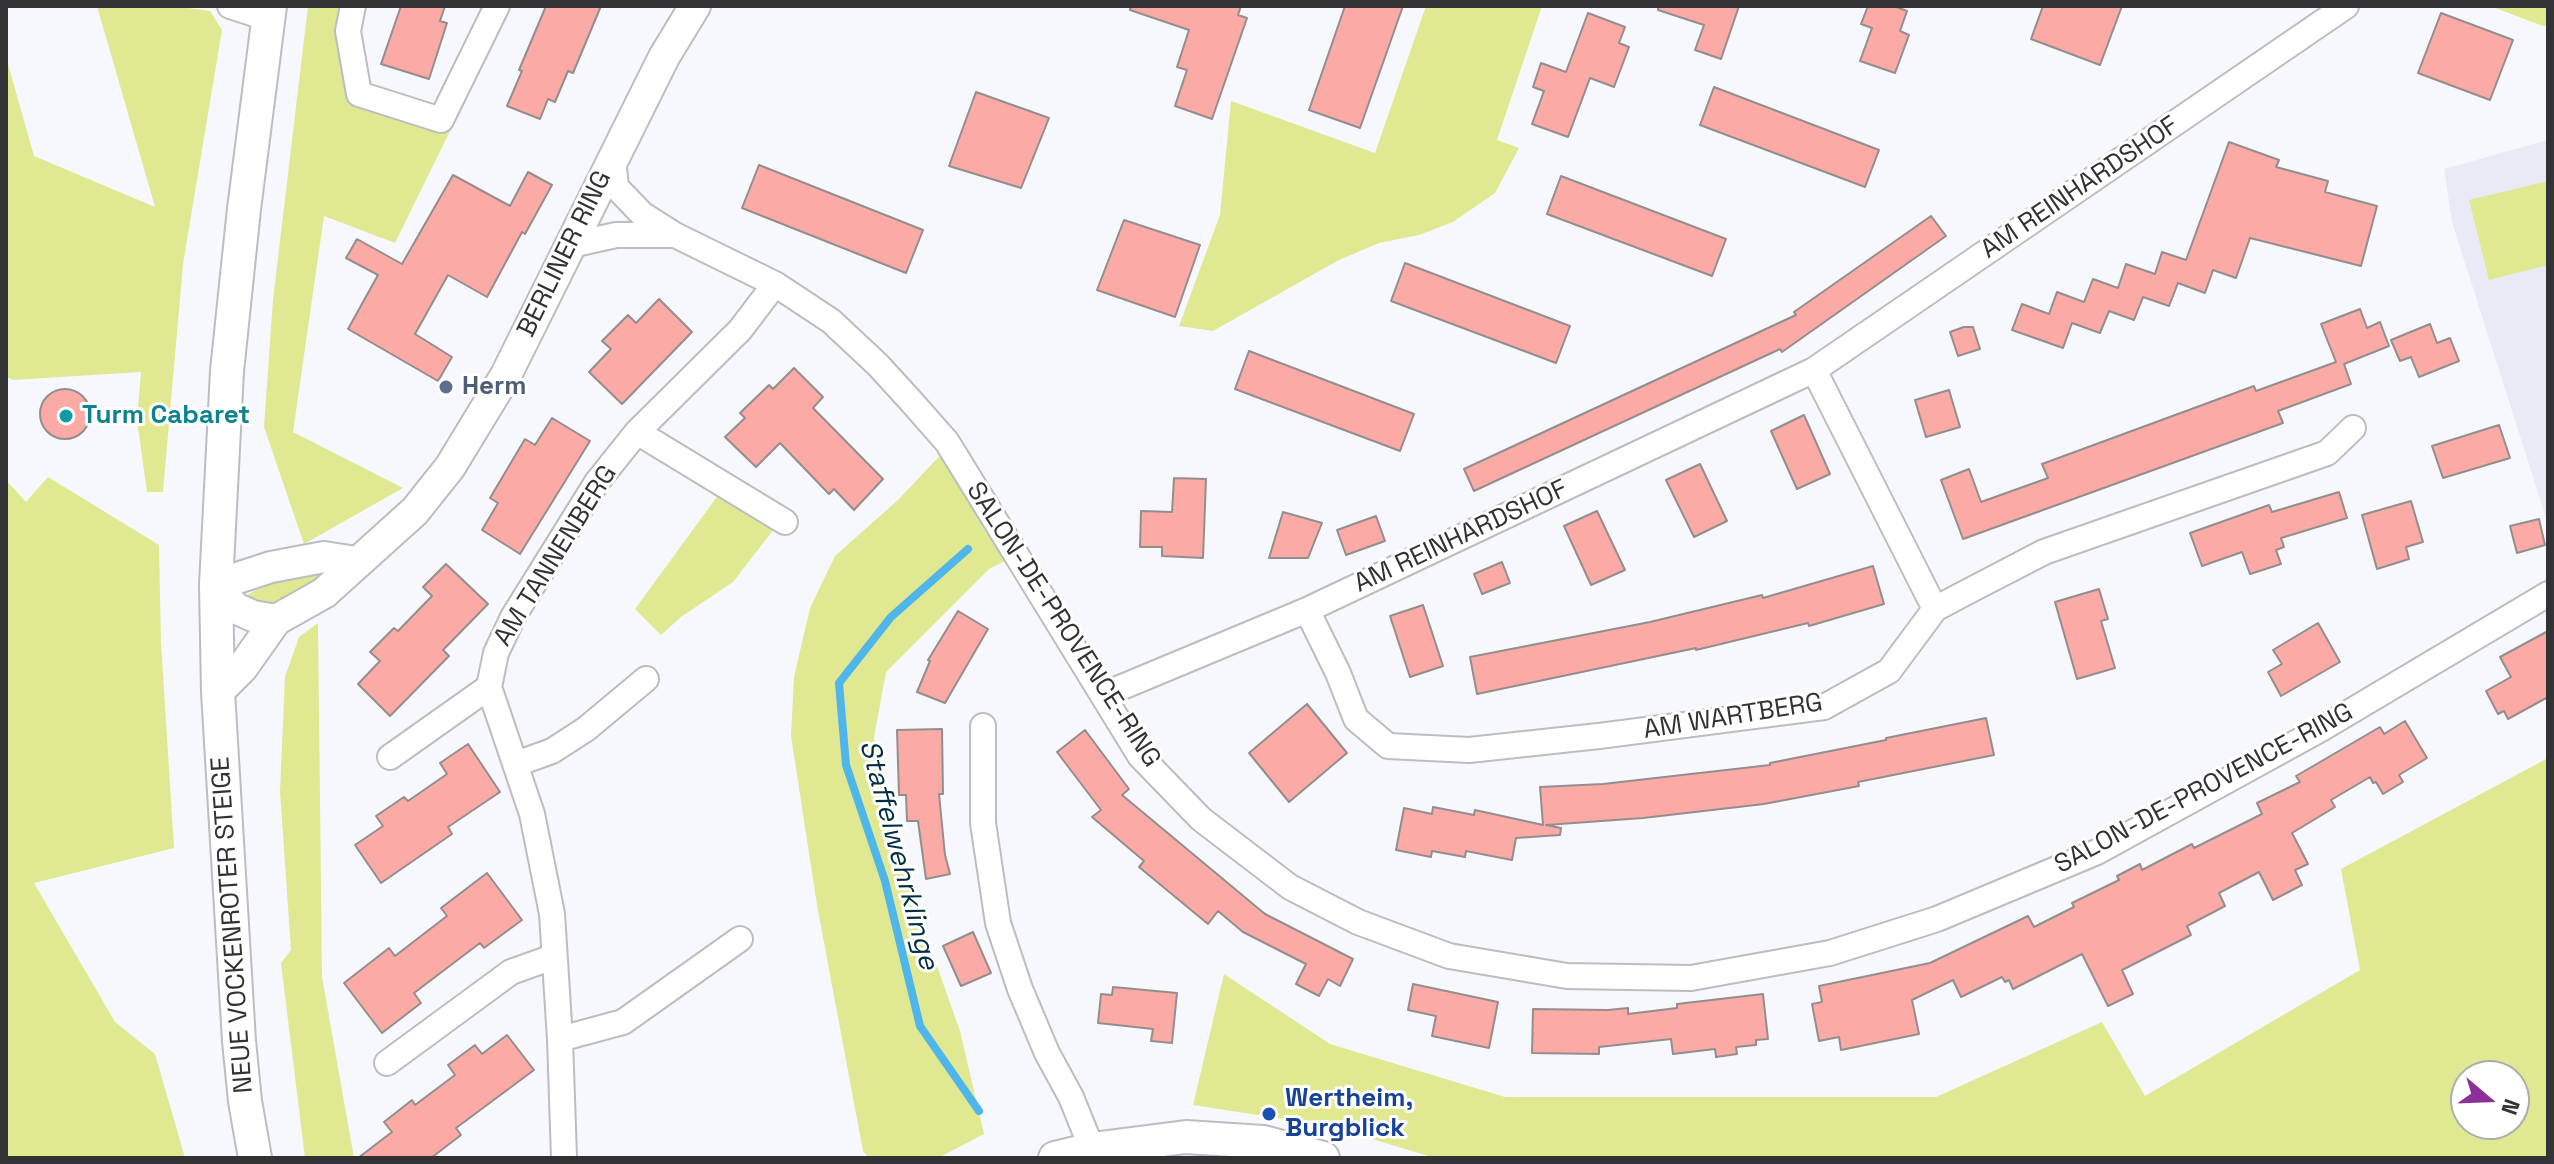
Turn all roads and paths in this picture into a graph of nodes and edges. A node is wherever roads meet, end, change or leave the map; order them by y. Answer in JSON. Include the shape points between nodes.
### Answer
{"nodes":[{"id":1,"x":230,"y":6,"type":"edge"},
{"id":2,"x":353,"y":6,"type":"edge"},
{"id":3,"x":497,"y":6,"type":"edge"},
{"id":4,"x":695,"y":6,"type":"edge"},
{"id":5,"x":2346,"y":6,"type":"edge"},
{"id":6,"x":268,"y":12,"type":"edge"},
{"id":7,"x":613,"y":158,"type":"junction"},
{"id":8,"x":675,"y":235,"type":"junction"},
{"id":9,"x":571,"y":245,"type":"junction"},
{"id":10,"x":775,"y":284,"type":"junction"},
{"id":11,"x":1814,"y":370,"type":"junction"},
{"id":12,"x":2353,"y":428,"type":"dead end"},
{"id":13,"x":637,"y":432,"type":"junction"},
{"id":14,"x":785,"y":522,"type":"dead end"},
{"id":15,"x":356,"y":562,"type":"junction"},
{"id":16,"x":216,"y":585,"type":"junction"},
{"id":17,"x":2548,"y":594,"type":"edge"},
{"id":18,"x":1935,"y":609,"type":"junction"},
{"id":19,"x":1307,"y":610,"type":"junction"},
{"id":20,"x":276,"y":620,"type":"junction"},
{"id":21,"x":646,"y":679,"type":"dead end"},
{"id":22,"x":489,"y":687,"type":"junction"},
{"id":23,"x":218,"y":692,"type":"junction"},
{"id":24,"x":1103,"y":695,"type":"junction"},
{"id":25,"x":983,"y":726,"type":"dead end"},
{"id":26,"x":390,"y":757,"type":"dead end"},
{"id":27,"x":516,"y":764,"type":"junction"},
{"id":28,"x":740,"y":939,"type":"dead end"},
{"id":29,"x":553,"y":957,"type":"junction"},
{"id":30,"x":560,"y":1039,"type":"junction"},
{"id":31,"x":387,"y":1063,"type":"dead end"},
{"id":32,"x":1092,"y":1149,"type":"junction"},
{"id":33,"x":255,"y":1158,"type":"edge"},
{"id":34,"x":564,"y":1158,"type":"edge"},
{"id":35,"x":1055,"y":1158,"type":"edge"},
{"id":36,"x":1323,"y":1158,"type":"edge"}],
"edges":[{"from":1,"to":6,"type":"street"},
{"from":2,"to":3,"type":"street","via":[[348,31],[359,94],[441,120]]},
{"from":4,"to":7,"type":"street","name":"BERLINER RING"},
{"from":5,"to":11,"type":"street","name":"AM REINHARDSHOF"},
{"from":6,"to":16,"type":"main road","name":"NEUE VOCKENROTER STEIGE","via":[[227,371]]},
{"from":7,"to":8,"type":"street","name":"SALON-DE-PROVENCE-RING","via":[[616,187],[642,214]]},
{"from":7,"to":9,"type":"street","name":"BERLINER RING"},
{"from":8,"to":9,"type":"street","name":"SALON-DE-PROVENCE-RING","via":[[616,235]]},
{"from":8,"to":10,"type":"street","name":"SALON-DE-PROVENCE-RING"},
{"from":9,"to":15,"type":"street","name":"BERLINER RING","via":[[506,375],[450,467],[415,511]]},
{"from":10,"to":13,"type":"street","name":"AM TANNENBERG","via":[[740,330]]},
{"from":10,"to":24,"type":"street","name":"SALON-DE-PROVENCE-RING","via":[[831,321],[947,442]]},
{"from":11,"to":18,"type":"street"},
{"from":11,"to":19,"type":"street","name":"AM REINHARDSHOF"},
{"from":12,"to":18,"type":"street","name":"AM WARTBERG","via":[[2327,453],[2044,552]]},
{"from":13,"to":14,"type":"street"},
{"from":13,"to":22,"type":"street","name":"AM TANNENBERG","via":[[597,482],[513,617],[496,653]]},
{"from":15,"to":16,"type":"street","via":[[324,557]]},
{"from":15,"to":20,"type":"street","name":"BERLINER RING","via":[[324,593]]},
{"from":16,"to":20,"type":"street","via":[[235,608]]},
{"from":16,"to":23,"type":"main road","name":"NEUE VOCKENROTER STEIGE"},
{"from":17,"to":24,"type":"street","name":"SALON-DE-PROVENCE-RING","via":[[2321,729],[2097,852],[1937,919],[1830,953],[1691,978],[1567,976],[1449,956],[1358,922],[1290,887],[1201,819],[1140,756]]},
{"from":18,"to":19,"type":"street","name":"AM WARTBERG","via":[[1889,671],[1824,707],[1469,750],[1388,746],[1356,719]]},
{"from":19,"to":24,"type":"street","name":"AM REINHARDSHOF"},
{"from":20,"to":23,"type":"street","name":"BERLINER RING"},
{"from":21,"to":27,"type":"street","via":[[586,729],[552,751]]},
{"from":22,"to":26,"type":"street"},
{"from":22,"to":27,"type":"street"},
{"from":23,"to":33,"type":"main road","name":"NEUE VOCKENROTER STEIGE","via":[[239,1041]]},
{"from":25,"to":32,"type":"street","via":[[983,823],[998,923],[1020,989]]},
{"from":27,"to":29,"type":"street","via":[[549,901]]},
{"from":28,"to":30,"type":"street","via":[[623,1022]]},
{"from":29,"to":30,"type":"street"},
{"from":29,"to":31,"type":"street","via":[[511,972]]},
{"from":30,"to":34,"type":"street"},
{"from":32,"to":35,"type":"main road"},
{"from":32,"to":36,"type":"main road","via":[[1186,1137],[1263,1142]]}]}
